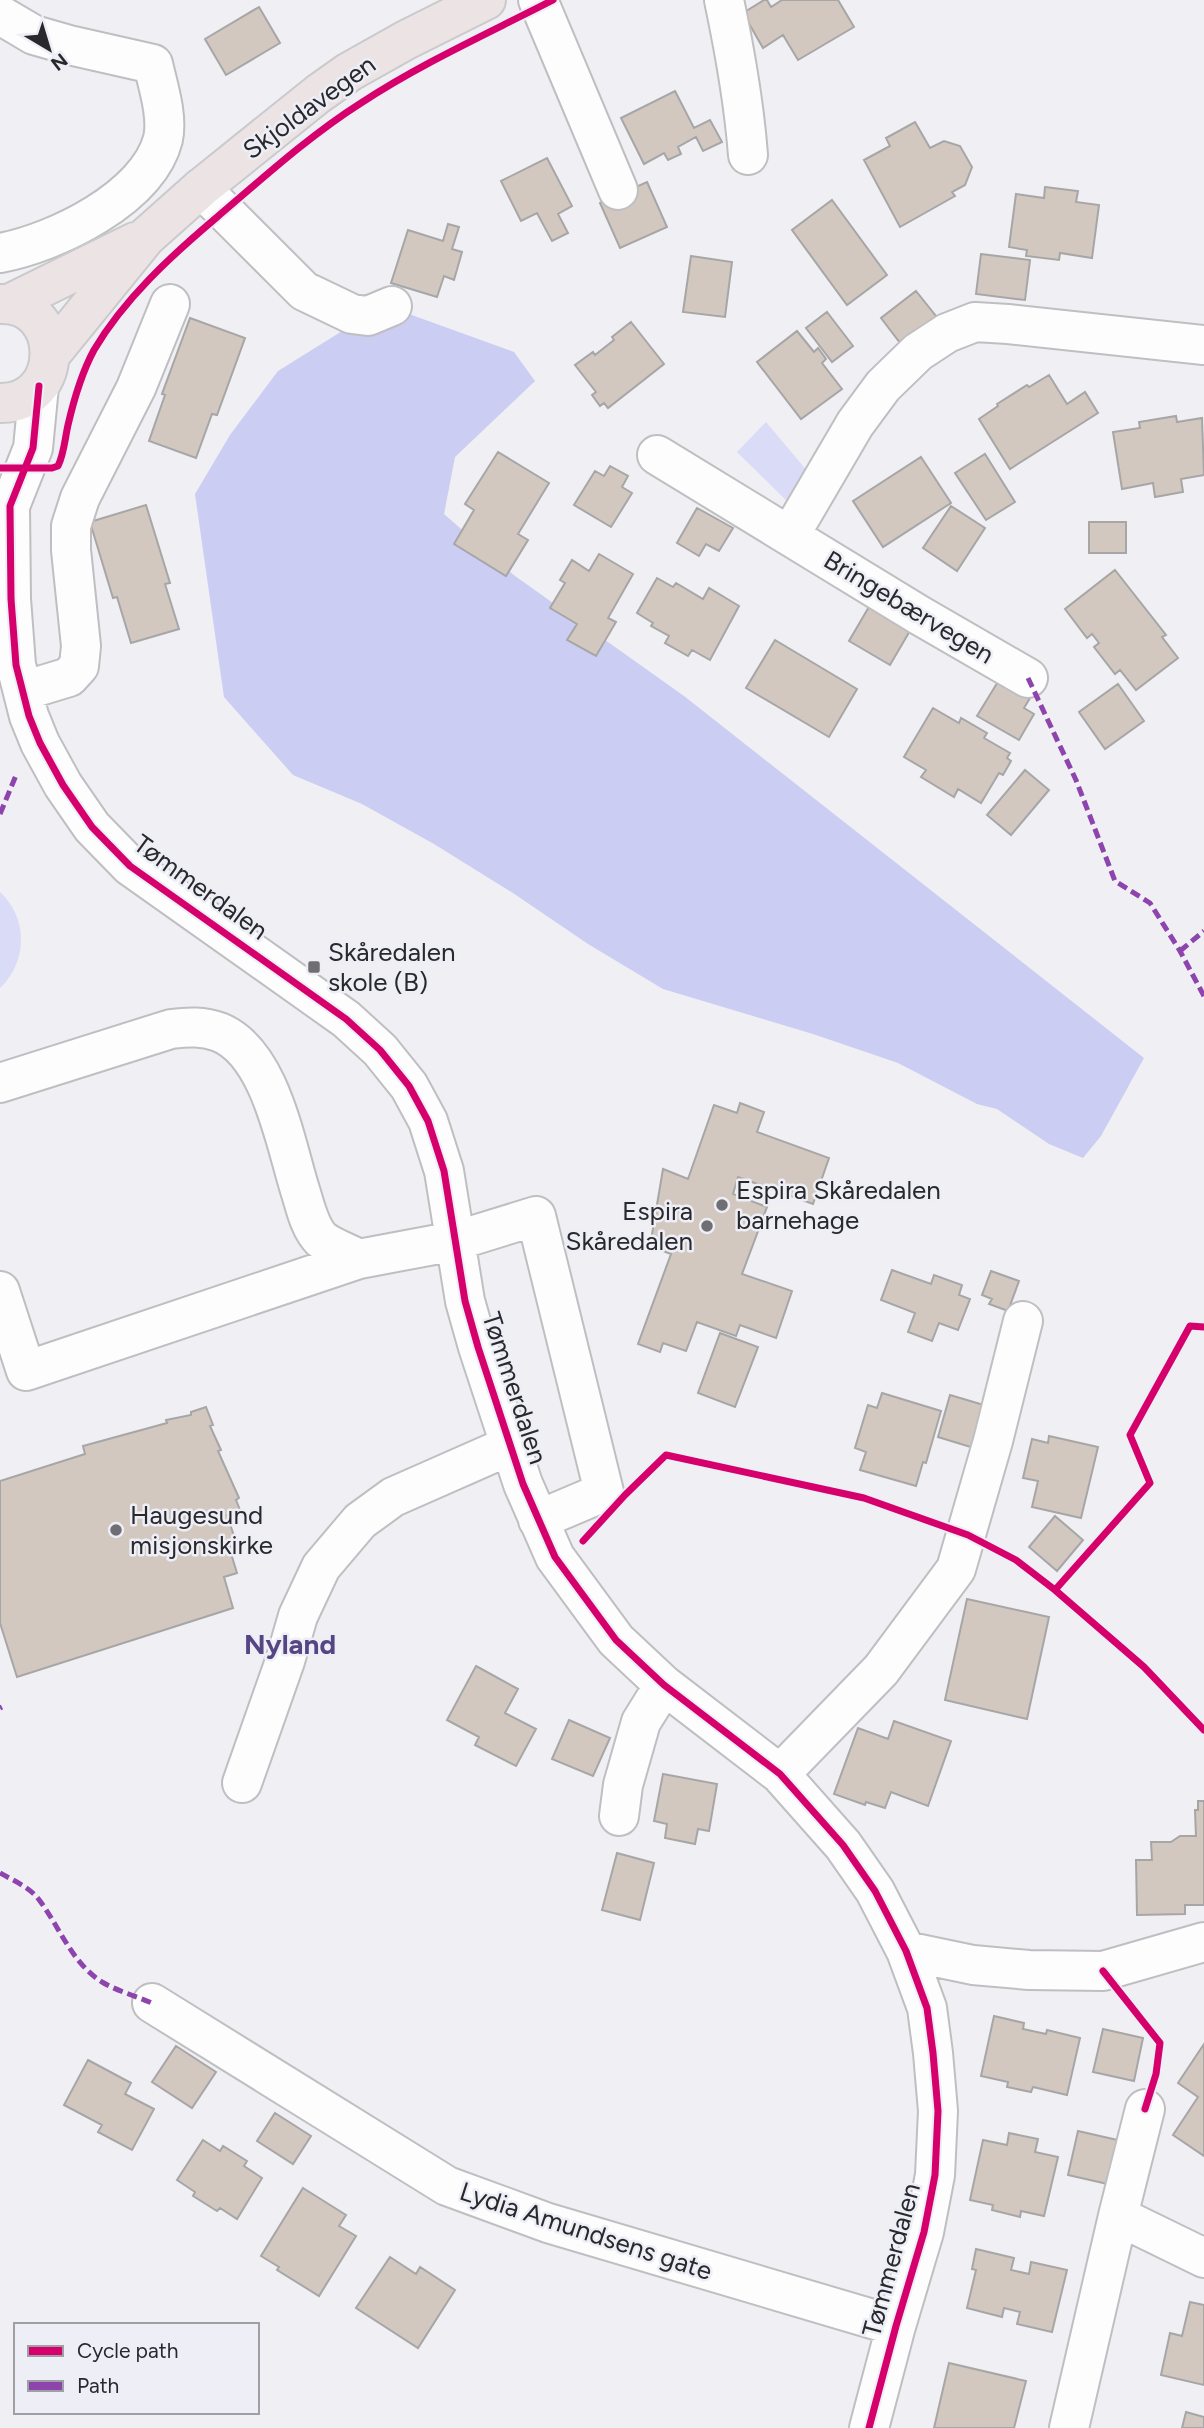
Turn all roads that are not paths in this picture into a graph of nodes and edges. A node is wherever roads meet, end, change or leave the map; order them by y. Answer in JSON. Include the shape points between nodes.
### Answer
{"nodes":[{"id":1,"x":486,"y":0,"type":"edge"},
{"id":2,"x":538,"y":0,"type":"edge"},
{"id":3,"x":724,"y":0,"type":"edge"},
{"id":4,"x":0,"y":15,"type":"edge"},
{"id":5,"x":748,"y":155,"type":"dead end"},
{"id":6,"x":201,"y":188,"type":"junction"},
{"id":7,"x":618,"y":190,"type":"dead end"},
{"id":8,"x":146,"y":237,"type":"junction"},
{"id":9,"x":0,"y":253,"type":"edge"},
{"id":10,"x":5,"y":304,"type":"edge"},
{"id":11,"x":170,"y":304,"type":"dead end"},
{"id":12,"x":392,"y":306,"type":"dead end"},
{"id":13,"x":1204,"y":345,"type":"edge"},
{"id":14,"x":45,"y":370,"type":"junction"},
{"id":15,"x":0,"y":403,"type":"edge"},
{"id":16,"x":657,"y":455,"type":"dead end"},
{"id":17,"x":5,"y":496,"type":"edge"},
{"id":18,"x":790,"y":535,"type":"junction"},
{"id":19,"x":1028,"y":678,"type":"dead end"},
{"id":20,"x":23,"y":691,"type":"junction"},
{"id":21,"x":0,"y":1083,"type":"edge"},
{"id":22,"x":456,"y":1241,"type":"junction"},
{"id":23,"x":359,"y":1259,"type":"junction"},
{"id":24,"x":0,"y":1291,"type":"edge"},
{"id":25,"x":1023,"y":1321,"type":"dead end"},
{"id":26,"x":511,"y":1446,"type":"junction"},
{"id":27,"x":538,"y":1520,"type":"junction"},
{"id":28,"x":664,"y":1685,"type":"junction"},
{"id":29,"x":780,"y":1774,"type":"junction"},
{"id":30,"x":242,"y":1783,"type":"dead end"},
{"id":31,"x":618,"y":1816,"type":"dead end"},
{"id":32,"x":1204,"y":1942,"type":"edge"},
{"id":33,"x":906,"y":1951,"type":"junction"},
{"id":34,"x":152,"y":2003,"type":"dead end"},
{"id":35,"x":1144,"y":2109,"type":"dead end"},
{"id":36,"x":1118,"y":2216,"type":"junction"},
{"id":37,"x":1204,"y":2258,"type":"edge"},
{"id":38,"x":896,"y":2326,"type":"junction"},
{"id":39,"x":869,"y":2428,"type":"edge"},
{"id":40,"x":1069,"y":2428,"type":"edge"}],
"edges":[{"from":1,"to":6,"type":"main road","name":"Skjoldavegen","via":[[349,72]]},
{"from":2,"to":7,"type":"street"},
{"from":3,"to":5,"type":"street","via":[[739,71]]},
{"from":4,"to":9,"type":"street","via":[[34,35],[153,64],[163,138],[152,163],[131,189],[97,215],[57,236]]},
{"from":6,"to":8,"type":"main road","name":"Skjoldavegen"},
{"from":6,"to":12,"type":"street","via":[[304,291],[352,314],[368,316]]},
{"from":8,"to":10,"type":"main road","name":"Skjoldavegen"},
{"from":8,"to":14,"type":"main road","name":"Skjoldavegen"},
{"from":10,"to":14,"type":"main road","via":[[26,309],[39,321],[48,337]]},
{"from":11,"to":20,"type":"street","via":[[71,526],[79,666],[69,677]]},
{"from":13,"to":18,"type":"street","via":[[975,322],[947,333],[918,352],[883,386],[855,424]]},
{"from":14,"to":15,"type":"main road","via":[[26,397]]},
{"from":14,"to":17,"type":"street","name":"Tømmerdalen","via":[[33,448]]},
{"from":16,"to":18,"type":"street","name":"Bringebærvegen"},
{"from":17,"to":20,"type":"street","name":"Tømmerdalen","via":[[16,665]]},
{"from":18,"to":19,"type":"street","name":"Bringebærvegen"},
{"from":20,"to":22,"type":"street","name":"Tømmerdalen","via":[[40,743],[64,785],[92,827],[120,857],[346,1019],[380,1050],[409,1086],[428,1121],[444,1171]]},
{"from":21,"to":23,"type":"street","via":[[171,1029],[196,1027],[220,1032],[257,1065],[270,1092],[308,1216],[321,1238]]},
{"from":22,"to":23,"type":"street"},
{"from":22,"to":26,"type":"street","name":"Tømmerdalen","via":[[465,1301]]},
{"from":22,"to":27,"type":"street","via":[[536,1216],[604,1492]]},
{"from":23,"to":24,"type":"street","via":[[26,1371]]},
{"from":25,"to":29,"type":"street","via":[[956,1569],[881,1670]]},
{"from":26,"to":27,"type":"street","name":"Tømmerdalen"},
{"from":26,"to":30,"type":"street","via":[[393,1497],[359,1521],[321,1567],[298,1616]]},
{"from":27,"to":28,"type":"street","name":"Tømmerdalen","via":[[555,1557],[616,1640]]},
{"from":28,"to":29,"type":"street","name":"Tømmerdalen"},
{"from":28,"to":31,"type":"street","via":[[640,1723]]},
{"from":29,"to":33,"type":"street","name":"Tømmerdalen","via":[[843,1844],[875,1891]]},
{"from":32,"to":33,"type":"street","via":[[1103,1971],[973,1965]]},
{"from":33,"to":38,"type":"street","name":"Tømmerdalen","via":[[927,2008],[937,2124],[935,2175],[924,2232]]},
{"from":34,"to":38,"type":"street","name":"Lydia Amundsens gate","via":[[447,2186],[548,2223]]},
{"from":35,"to":36,"type":"street"},
{"from":36,"to":37,"type":"street"},
{"from":36,"to":40,"type":"street"},
{"from":38,"to":39,"type":"street","name":"Tømmerdalen"}]}
